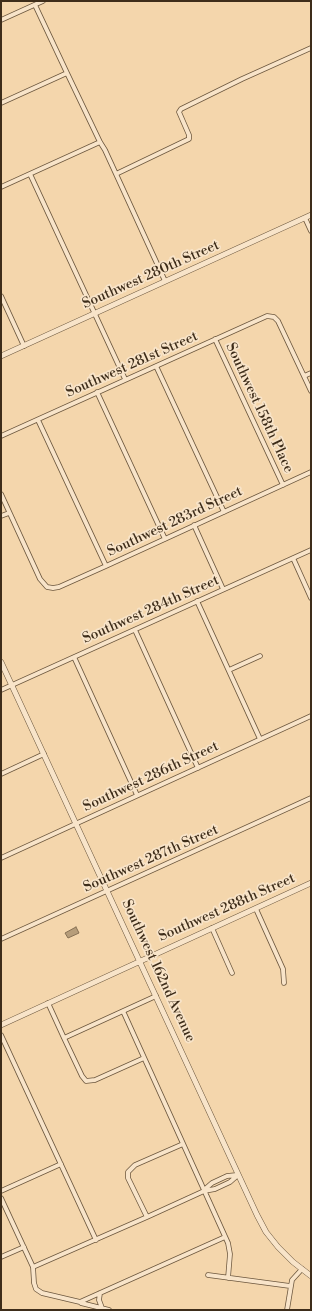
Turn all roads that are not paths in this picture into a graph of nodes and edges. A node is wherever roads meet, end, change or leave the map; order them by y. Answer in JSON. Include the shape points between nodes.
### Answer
{"nodes":[{"id":1,"x":43,"y":1,"type":"edge"},
{"id":2,"x":35,"y":5,"type":"junction"},
{"id":3,"x":1,"y":20,"type":"edge"},
{"id":4,"x":311,"y":48,"type":"edge"},
{"id":5,"x":67,"y":73,"type":"junction"},
{"id":6,"x":1,"y":103,"type":"edge"},
{"id":7,"x":100,"y":142,"type":"junction"},
{"id":8,"x":30,"y":174,"type":"junction"},
{"id":9,"x":116,"y":174,"type":"junction"},
{"id":10,"x":1,"y":187,"type":"edge"},
{"id":11,"x":311,"y":215,"type":"edge"},
{"id":12,"x":305,"y":218,"type":"junction"},
{"id":13,"x":311,"y":231,"type":"edge"},
{"id":14,"x":165,"y":281,"type":"junction"},
{"id":15,"x":1,"y":296,"type":"edge"},
{"id":16,"x":95,"y":313,"type":"junction"},
{"id":17,"x":215,"y":339,"type":"junction"},
{"id":18,"x":24,"y":346,"type":"junction"},
{"id":19,"x":1,"y":356,"type":"edge"},
{"id":20,"x":156,"y":366,"type":"junction"},
{"id":21,"x":311,"y":373,"type":"edge"},
{"id":22,"x":304,"y":376,"type":"junction"},
{"id":23,"x":125,"y":380,"type":"junction"},
{"id":24,"x":97,"y":392,"type":"junction"},
{"id":25,"x":311,"y":392,"type":"edge"},
{"id":26,"x":38,"y":420,"type":"junction"},
{"id":27,"x":1,"y":436,"type":"edge"},
{"id":28,"x":311,"y":472,"type":"edge"},
{"id":29,"x":283,"y":485,"type":"junction"},
{"id":30,"x":1,"y":494,"type":"edge"},
{"id":31,"x":9,"y":512,"type":"junction"},
{"id":32,"x":224,"y":512,"type":"junction"},
{"id":33,"x":1,"y":516,"type":"edge"},
{"id":34,"x":194,"y":526,"type":"junction"},
{"id":35,"x":165,"y":539,"type":"junction"},
{"id":36,"x":311,"y":550,"type":"edge"},
{"id":37,"x":293,"y":558,"type":"junction"},
{"id":38,"x":106,"y":566,"type":"junction"},
{"id":39,"x":223,"y":589,"type":"junction"},
{"id":40,"x":311,"y":598,"type":"edge"},
{"id":41,"x":197,"y":601,"type":"junction"},
{"id":42,"x":135,"y":630,"type":"junction"},
{"id":43,"x":260,"y":656,"type":"dead end"},
{"id":44,"x":74,"y":657,"type":"junction"},
{"id":45,"x":1,"y":662,"type":"edge"},
{"id":46,"x":229,"y":670,"type":"junction"},
{"id":47,"x":12,"y":686,"type":"junction"},
{"id":48,"x":1,"y":690,"type":"edge"},
{"id":49,"x":311,"y":716,"type":"edge"},
{"id":50,"x":260,"y":739,"type":"junction"},
{"id":51,"x":44,"y":754,"type":"junction"},
{"id":52,"x":198,"y":768,"type":"junction"},
{"id":53,"x":1,"y":774,"type":"edge"},
{"id":54,"x":137,"y":795,"type":"junction"},
{"id":55,"x":311,"y":798,"type":"edge"},
{"id":56,"x":76,"y":823,"type":"junction"},
{"id":57,"x":1,"y":858,"type":"edge"},
{"id":58,"x":311,"y":883,"type":"edge"},
{"id":59,"x":108,"y":891,"type":"junction"},
{"id":60,"x":256,"y":908,"type":"junction"},
{"id":61,"x":212,"y":928,"type":"junction"},
{"id":62,"x":1,"y":939,"type":"edge"},
{"id":63,"x":140,"y":961,"type":"junction"},
{"id":64,"x":232,"y":973,"type":"dead end"},
{"id":65,"x":284,"y":983,"type":"dead end"},
{"id":66,"x":156,"y":996,"type":"junction"},
{"id":67,"x":48,"y":1003,"type":"junction"},
{"id":68,"x":123,"y":1011,"type":"junction"},
{"id":69,"x":1,"y":1025,"type":"edge"},
{"id":70,"x":1,"y":1034,"type":"edge"},
{"id":71,"x":64,"y":1038,"type":"junction"},
{"id":72,"x":144,"y":1058,"type":"junction"},
{"id":73,"x":183,"y":1144,"type":"junction"},
{"id":74,"x":61,"y":1164,"type":"junction"},
{"id":75,"x":238,"y":1175,"type":"junction"},
{"id":76,"x":204,"y":1191,"type":"junction"},
{"id":77,"x":1,"y":1192,"type":"edge"},
{"id":78,"x":1,"y":1198,"type":"edge"},
{"id":79,"x":147,"y":1217,"type":"junction"},
{"id":80,"x":225,"y":1237,"type":"junction"},
{"id":81,"x":96,"y":1240,"type":"junction"},
{"id":82,"x":24,"y":1247,"type":"junction"},
{"id":83,"x":1,"y":1257,"type":"edge"},
{"id":84,"x":33,"y":1267,"type":"junction"},
{"id":85,"x":302,"y":1269,"type":"junction"},
{"id":86,"x":208,"y":1275,"type":"dead end"},
{"id":87,"x":311,"y":1276,"type":"edge"},
{"id":88,"x":228,"y":1278,"type":"junction"},
{"id":89,"x":290,"y":1286,"type":"junction"},
{"id":90,"x":100,"y":1293,"type":"junction"},
{"id":91,"x":80,"y":1302,"type":"junction"},
{"id":92,"x":102,"y":1308,"type":"junction"},
{"id":93,"x":109,"y":1310,"type":"edge"},
{"id":94,"x":287,"y":1310,"type":"edge"}],
"edges":[{"from":1,"to":2,"type":"street"},
{"from":2,"to":3,"type":"street"},
{"from":2,"to":5,"type":"street"},
{"from":4,"to":9,"type":"street","via":[[181,109],[179,112],[189,138]]},
{"from":5,"to":6,"type":"street"},
{"from":5,"to":7,"type":"street"},
{"from":7,"to":8,"type":"street"},
{"from":7,"to":9,"type":"street"},
{"from":8,"to":10,"type":"street"},
{"from":8,"to":16,"type":"street"},
{"from":9,"to":14,"type":"street"},
{"from":11,"to":12,"type":"street","name":"Southwest 280th Street"},
{"from":12,"to":13,"type":"street"},
{"from":12,"to":14,"type":"street","name":"Southwest 280th Street"},
{"from":14,"to":16,"type":"street","name":"Southwest 280th Street"},
{"from":15,"to":18,"type":"street"},
{"from":16,"to":18,"type":"street","name":"Southwest 280th Street"},
{"from":16,"to":23,"type":"street"},
{"from":17,"to":20,"type":"street","name":"Southwest 281st Street"},
{"from":17,"to":22,"type":"street","name":"Southwest 281st Street","via":[[264,317],[272,316],[280,324]]},
{"from":17,"to":29,"type":"street","name":"Southwest 158th Place"},
{"from":18,"to":19,"type":"street","name":"Southwest 280th Street"},
{"from":20,"to":23,"type":"street","name":"Southwest 281st Street"},
{"from":20,"to":32,"type":"street"},
{"from":21,"to":22,"type":"street"},
{"from":22,"to":25,"type":"street"},
{"from":23,"to":24,"type":"street","name":"Southwest 281st Street"},
{"from":24,"to":26,"type":"street","name":"Southwest 281st Street"},
{"from":24,"to":35,"type":"street"},
{"from":26,"to":27,"type":"street","name":"Southwest 281st Street"},
{"from":26,"to":38,"type":"street"},
{"from":28,"to":29,"type":"street","name":"Southwest 283rd Street"},
{"from":29,"to":32,"type":"street","name":"Southwest 283rd Street"},
{"from":30,"to":31,"type":"street"},
{"from":31,"to":33,"type":"street"},
{"from":31,"to":38,"type":"street","name":"Southwest 283rd Street","via":[[40,580],[47,587],[59,587]]},
{"from":32,"to":34,"type":"street","name":"Southwest 283rd Street"},
{"from":34,"to":35,"type":"street","name":"Southwest 283rd Street"},
{"from":34,"to":39,"type":"street"},
{"from":35,"to":38,"type":"street","name":"Southwest 283rd Street"},
{"from":36,"to":37,"type":"street","name":"Southwest 284th Street"},
{"from":37,"to":39,"type":"street","name":"Southwest 284th Street"},
{"from":37,"to":40,"type":"street"},
{"from":39,"to":41,"type":"street","name":"Southwest 284th Street"},
{"from":41,"to":42,"type":"street","name":"Southwest 284th Street"},
{"from":41,"to":46,"type":"street"},
{"from":42,"to":44,"type":"street","name":"Southwest 284th Street"},
{"from":42,"to":52,"type":"street"},
{"from":43,"to":46,"type":"street"},
{"from":44,"to":47,"type":"street","name":"Southwest 284th Street"},
{"from":44,"to":54,"type":"street"},
{"from":45,"to":47,"type":"street","name":"Southwest 162nd Avenue"},
{"from":46,"to":50,"type":"street"},
{"from":47,"to":48,"type":"street","name":"Southwest 284th Street"},
{"from":47,"to":51,"type":"street","name":"Southwest 162nd Avenue"},
{"from":49,"to":50,"type":"street","name":"Southwest 286th Street"},
{"from":50,"to":52,"type":"street","name":"Southwest 286th Street"},
{"from":51,"to":53,"type":"street"},
{"from":51,"to":56,"type":"street","name":"Southwest 162nd Avenue"},
{"from":52,"to":54,"type":"street","name":"Southwest 286th Street"},
{"from":54,"to":56,"type":"street","name":"Southwest 286th Street"},
{"from":55,"to":59,"type":"street","name":"Southwest 287th Street"},
{"from":56,"to":57,"type":"street","name":"Southwest 286th Street"},
{"from":56,"to":59,"type":"street","name":"Southwest 162nd Avenue"},
{"from":58,"to":60,"type":"street","name":"Southwest 288th Street"},
{"from":59,"to":62,"type":"street","name":"Southwest 287th Street"},
{"from":59,"to":63,"type":"street","name":"Southwest 162nd Avenue"},
{"from":60,"to":61,"type":"street","name":"Southwest 288th Street"},
{"from":60,"to":65,"type":"street","via":[[283,969]]},
{"from":61,"to":63,"type":"street","name":"Southwest 288th Street"},
{"from":61,"to":64,"type":"street"},
{"from":63,"to":66,"type":"street","name":"Southwest 162nd Avenue"},
{"from":63,"to":67,"type":"street","name":"Southwest 288th Street"},
{"from":66,"to":68,"type":"street"},
{"from":66,"to":75,"type":"street","name":"Southwest 162nd Avenue"},
{"from":67,"to":69,"type":"street","name":"Southwest 288th Street"},
{"from":67,"to":71,"type":"street"},
{"from":68,"to":71,"type":"street"},
{"from":68,"to":72,"type":"street"},
{"from":70,"to":74,"type":"street"},
{"from":71,"to":72,"type":"street","via":[[86,1081],[95,1080]]},
{"from":72,"to":73,"type":"street"},
{"from":73,"to":76,"type":"street"},
{"from":73,"to":79,"type":"street","via":[[135,1165],[128,1172],[128,1178]]},
{"from":74,"to":77,"type":"street"},
{"from":74,"to":81,"type":"street"},
{"from":75,"to":76,"type":"street","via":[[230,1182]]},
{"from":75,"to":85,"type":"street","name":"Southwest 162nd Avenue","via":[[266,1232]]},
{"from":76,"to":79,"type":"street"},
{"from":76,"to":80,"type":"street"},
{"from":78,"to":82,"type":"street"},
{"from":79,"to":81,"type":"street"},
{"from":80,"to":88,"type":"street","via":[[230,1254]]},
{"from":80,"to":90,"type":"street"},
{"from":81,"to":84,"type":"street"},
{"from":82,"to":83,"type":"street"},
{"from":82,"to":84,"type":"street"},
{"from":84,"to":91,"type":"street","via":[[34,1283],[39,1292]]},
{"from":85,"to":87,"type":"street","name":"Southwest 162nd Avenue"},
{"from":85,"to":89,"type":"street","via":[[292,1279]]},
{"from":86,"to":88,"type":"street"},
{"from":88,"to":89,"type":"street"},
{"from":89,"to":94,"type":"street"},
{"from":90,"to":91,"type":"street"},
{"from":90,"to":92,"type":"street"},
{"from":91,"to":92,"type":"street"},
{"from":92,"to":93,"type":"street"}]}
